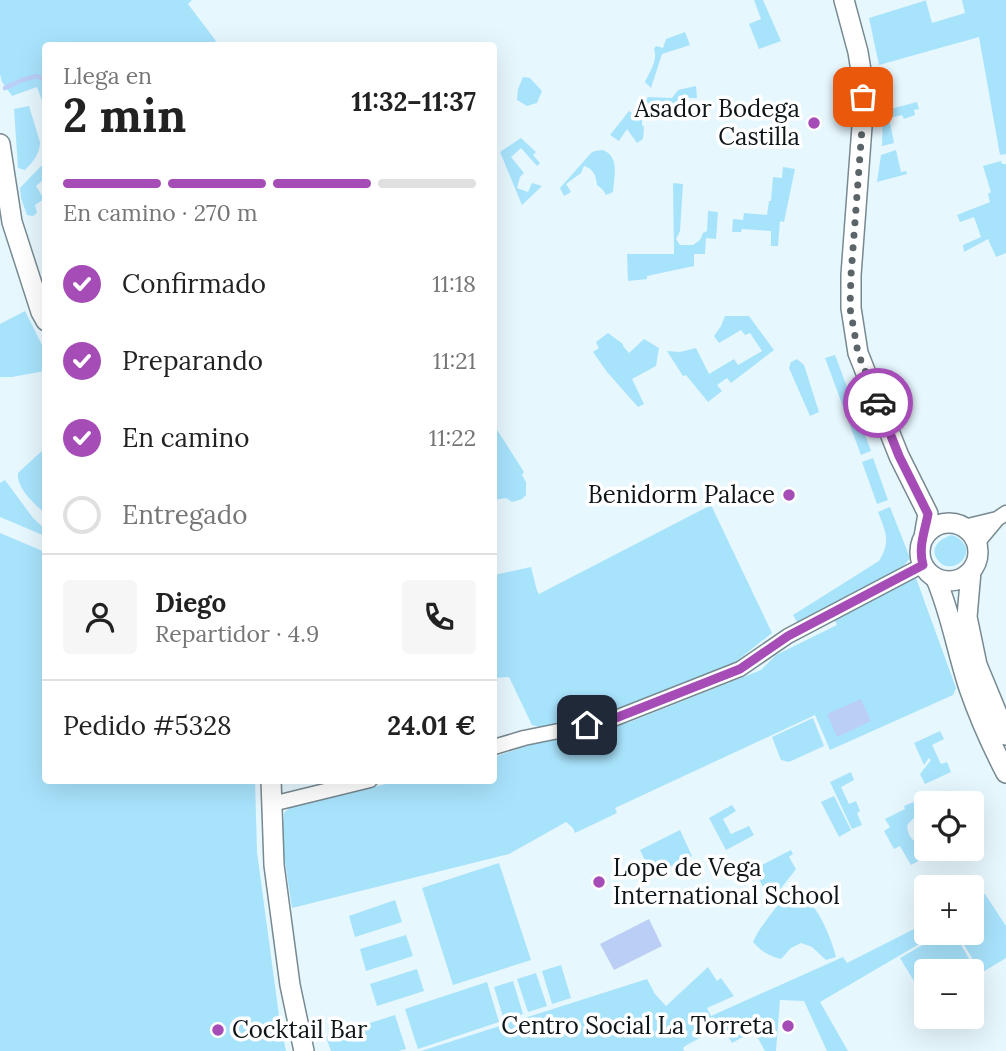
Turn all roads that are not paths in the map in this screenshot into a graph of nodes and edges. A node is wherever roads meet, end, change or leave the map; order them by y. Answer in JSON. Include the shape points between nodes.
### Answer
{"nodes":[{"id":1,"x":844,"y":0,"type":"edge"},
{"id":2,"x":0,"y":144,"type":"edge"},
{"id":3,"x":42,"y":314,"type":"edge"},
{"id":4,"x":928,"y":514,"type":"junction"},
{"id":5,"x":1002,"y":516,"type":"edge"},
{"id":6,"x":956,"y":525,"type":"junction"},
{"id":7,"x":924,"y":537,"type":"junction"},
{"id":8,"x":977,"y":543,"type":"junction"},
{"id":9,"x":971,"y":571,"type":"junction"},
{"id":10,"x":929,"y":572,"type":"junction"},
{"id":11,"x":1006,"y":735,"type":"edge"},
{"id":12,"x":497,"y":746,"type":"edge"},
{"id":13,"x":1006,"y":773,"type":"edge"},
{"id":14,"x":271,"y":784,"type":"edge"},
{"id":15,"x":354,"y":784,"type":"edge"},
{"id":16,"x":272,"y":804,"type":"junction"},
{"id":17,"x":304,"y":1051,"type":"edge"}],
"edges":[{"from":1,"to":4,"type":"street","via":[[862,77],[863,113],[850,308],[858,353]]},
{"from":2,"to":3,"type":"street","via":[[12,222]]},
{"from":4,"to":6,"type":"street"},
{"from":4,"to":7,"type":"street"},
{"from":5,"to":6,"type":"street"},
{"from":5,"to":8,"type":"street"},
{"from":6,"to":7,"type":"street","via":[[938,525]]},
{"from":6,"to":8,"type":"street","via":[[973,534]]},
{"from":7,"to":10,"type":"street","via":[[920,555]]},
{"from":8,"to":9,"type":"street"},
{"from":9,"to":10,"type":"street","via":[[955,581]]},
{"from":9,"to":11,"type":"street","via":[[967,617],[977,665]]},
{"from":10,"to":12,"type":"street","via":[[788,636],[740,669],[608,721]]},
{"from":10,"to":13,"type":"street","via":[[944,598],[970,689]]},
{"from":14,"to":16,"type":"street"},
{"from":15,"to":16,"type":"street"},
{"from":16,"to":17,"type":"street","via":[[274,865]]}]}
